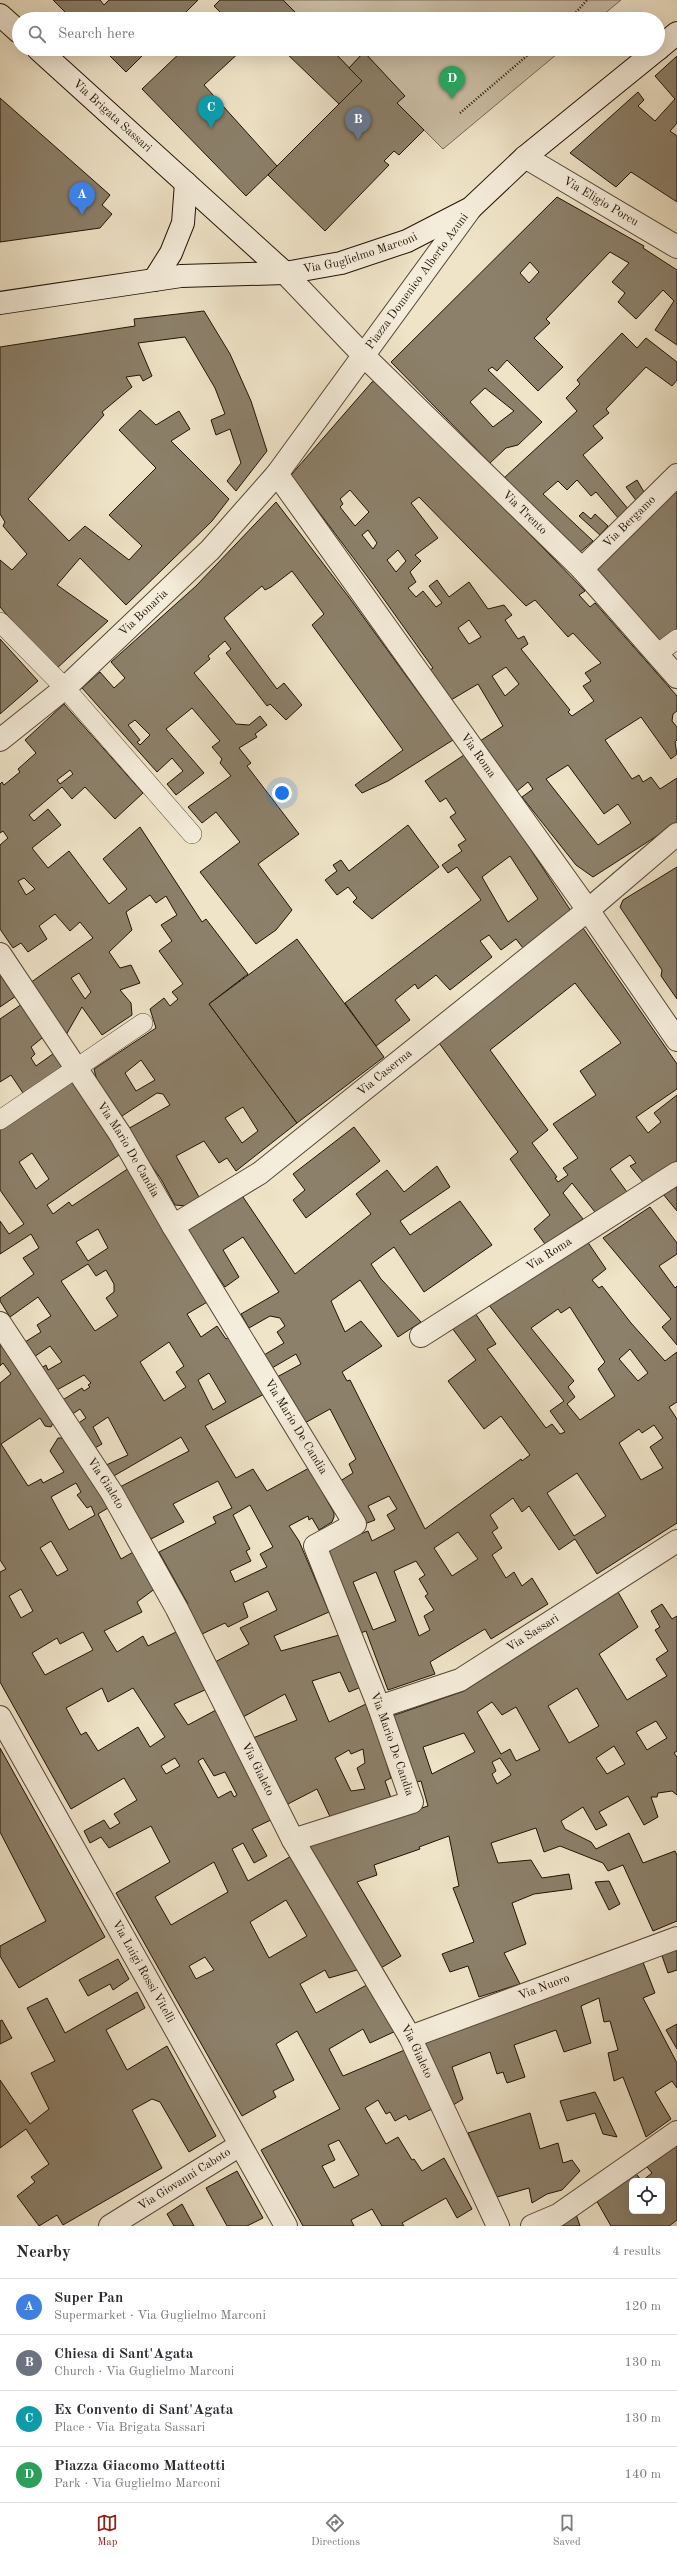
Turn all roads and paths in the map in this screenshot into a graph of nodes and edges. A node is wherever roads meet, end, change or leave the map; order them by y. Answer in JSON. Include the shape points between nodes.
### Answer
{"nodes":[{"id":1,"x":587,"y":0,"type":"edge"},
{"id":2,"x":576,"y":12,"type":"edge"},
{"id":3,"x":0,"y":15,"type":"edge"},
{"id":4,"x":12,"y":26,"type":"edge"},
{"id":5,"x":677,"y":33,"type":"edge"},
{"id":6,"x":665,"y":43,"type":"edge"},
{"id":7,"x":46,"y":56,"type":"edge"},
{"id":8,"x":527,"y":56,"type":"edge"},
{"id":9,"x":649,"y":56,"type":"edge"},
{"id":10,"x":460,"y":113,"type":"dead end"},
{"id":11,"x":525,"y":157,"type":"junction"},
{"id":12,"x":186,"y":183,"type":"junction"},
{"id":13,"x":471,"y":208,"type":"junction"},
{"id":14,"x":677,"y":247,"type":"edge"},
{"id":15,"x":285,"y":273,"type":"junction"},
{"id":16,"x":154,"y":280,"type":"junction"},
{"id":17,"x":0,"y":303,"type":"edge"},
{"id":18,"x":364,"y":356,"type":"junction"},
{"id":19,"x":276,"y":474,"type":"junction"},
{"id":20,"x":677,"y":475,"type":"edge"},
{"id":21,"x":582,"y":569,"type":"junction"},
{"id":22,"x":0,"y":622,"type":"edge"},
{"id":23,"x":677,"y":639,"type":"edge"},
{"id":24,"x":657,"y":654,"type":"junction"},
{"id":25,"x":677,"y":677,"type":"edge"},
{"id":26,"x":65,"y":688,"type":"junction"},
{"id":27,"x":0,"y":740,"type":"edge"},
{"id":28,"x":192,"y":834,"type":"dead end"},
{"id":29,"x":677,"y":834,"type":"edge"},
{"id":30,"x":588,"y":910,"type":"junction"},
{"id":31,"x":0,"y":954,"type":"edge"},
{"id":32,"x":143,"y":1023,"type":"dead end"},
{"id":33,"x":677,"y":1040,"type":"edge"},
{"id":34,"x":78,"y":1069,"type":"junction"},
{"id":35,"x":0,"y":1120,"type":"edge"},
{"id":36,"x":677,"y":1173,"type":"edge"},
{"id":37,"x":173,"y":1226,"type":"junction"},
{"id":38,"x":0,"y":1323,"type":"edge"},
{"id":39,"x":421,"y":1336,"type":"dead end"},
{"id":40,"x":677,"y":1541,"type":"edge"},
{"id":41,"x":379,"y":1707,"type":"junction"},
{"id":42,"x":0,"y":1716,"type":"edge"},
{"id":43,"x":293,"y":1840,"type":"junction"},
{"id":44,"x":677,"y":1938,"type":"edge"},
{"id":45,"x":410,"y":2037,"type":"junction"},
{"id":46,"x":677,"y":2132,"type":"edge"},
{"id":47,"x":240,"y":2145,"type":"junction"},
{"id":48,"x":110,"y":2226,"type":"edge"},
{"id":49,"x":286,"y":2226,"type":"edge"},
{"id":50,"x":498,"y":2226,"type":"edge"},
{"id":51,"x":532,"y":2226,"type":"edge"}],
"edges":[{"from":1,"to":2,"type":"path"},
{"from":3,"to":4,"type":"street"},
{"from":5,"to":6,"type":"street","name":"Via Guglielmo Marconi"},
{"from":7,"to":12,"type":"street","name":"Via Brigata Sassari"},
{"from":8,"to":10,"type":"path"},
{"from":9,"to":11,"type":"street","name":"Via Guglielmo Marconi"},
{"from":11,"to":13,"type":"street","name":"Via Guglielmo Marconi"},
{"from":11,"to":14,"type":"street","name":"Via Eligio Porcu"},
{"from":12,"to":15,"type":"street","name":"Via Brigata Sassari"},
{"from":12,"to":16,"type":"street","via":[[183,223],[171,253]]},
{"from":13,"to":15,"type":"street","name":"Via Guglielmo Marconi","via":[[407,241],[341,263]]},
{"from":13,"to":18,"type":"street","name":"Piazza Domenico Alberto Azuni"},
{"from":15,"to":16,"type":"street","name":"Via Guglielmo Marconi","via":[[181,276]]},
{"from":15,"to":18,"type":"street","name":"Piazza Domenico Alberto Azuni"},
{"from":16,"to":17,"type":"street","name":"Via Guglielmo Marconi"},
{"from":18,"to":19,"type":"street","name":"Piazza Domenico Alberto Azuni"},
{"from":18,"to":21,"type":"street","name":"Via Trento"},
{"from":19,"to":26,"type":"street","name":"Via Bonaria","via":[[210,550]]},
{"from":19,"to":30,"type":"street","name":"Via Roma"},
{"from":20,"to":21,"type":"street","name":"Via Bergamo"},
{"from":21,"to":24,"type":"street","name":"Via Trento"},
{"from":22,"to":26,"type":"lane"},
{"from":23,"to":24,"type":"lane"},
{"from":24,"to":25,"type":"street","name":"Via Trento"},
{"from":26,"to":27,"type":"street","name":"Via Bonaria"},
{"from":26,"to":28,"type":"lane"},
{"from":29,"to":30,"type":"street","name":"Via Caserma"},
{"from":30,"to":33,"type":"street","name":"Via Roma"},
{"from":30,"to":37,"type":"street","name":"Via Caserma","via":[[260,1173]]},
{"from":31,"to":34,"type":"street","name":"Via Mario De Candia"},
{"from":32,"to":34,"type":"lane"},
{"from":34,"to":35,"type":"lane"},
{"from":34,"to":37,"type":"street","name":"Via Mario De Candia","via":[[120,1134]]},
{"from":36,"to":39,"type":"street","name":"Via Roma"},
{"from":37,"to":41,"type":"street","name":"Via Mario De Candia","via":[[355,1524],[315,1546]]},
{"from":38,"to":43,"type":"street","name":"Via Gialeto","via":[[115,1500],[177,1609]]},
{"from":40,"to":41,"type":"street","name":"Via Sassari","via":[[460,1680]]},
{"from":41,"to":43,"type":"street","name":"Via Mario De Candia","via":[[412,1802]]},
{"from":42,"to":47,"type":"street","name":"Via Luigi Rossi Vitelli"},
{"from":43,"to":45,"type":"street","name":"Via Gialeto"},
{"from":44,"to":45,"type":"street","name":"Via Nuoro"},
{"from":45,"to":50,"type":"street","name":"Via Gialeto"},
{"from":46,"to":51,"type":"street","via":[[558,2215]]},
{"from":47,"to":48,"type":"street","name":"Via Giovanni Caboto"},
{"from":47,"to":49,"type":"street","name":"Via Luigi Rossi Vitelli"}]}
